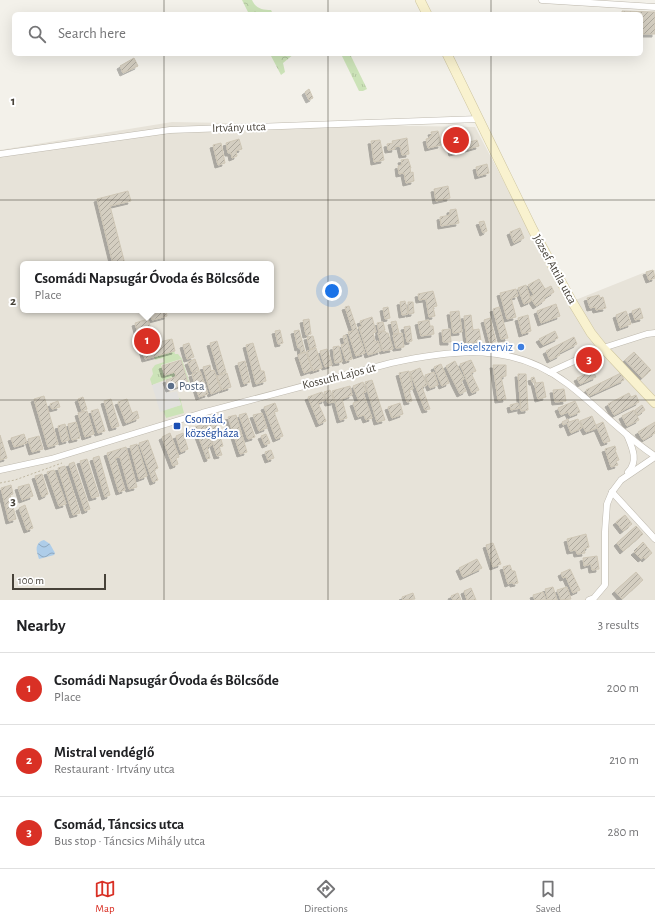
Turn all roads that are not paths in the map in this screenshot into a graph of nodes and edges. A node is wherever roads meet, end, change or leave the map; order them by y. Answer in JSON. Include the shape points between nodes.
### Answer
{"nodes":[{"id":1,"x":420,"y":0,"type":"edge"},
{"id":2,"x":542,"y":0,"type":"edge"},
{"id":3,"x":655,"y":7,"type":"edge"},
{"id":4,"x":426,"y":12,"type":"edge"},
{"id":5,"x":448,"y":56,"type":"edge"},
{"id":6,"x":479,"y":119,"type":"junction"},
{"id":7,"x":0,"y":154,"type":"edge"},
{"id":8,"x":655,"y":333,"type":"edge"},
{"id":9,"x":603,"y":348,"type":"junction"},
{"id":10,"x":550,"y":372,"type":"junction"},
{"id":11,"x":655,"y":403,"type":"edge"},
{"id":12,"x":626,"y":433,"type":"junction"},
{"id":13,"x":655,"y":457,"type":"edge"},
{"id":14,"x":0,"y":470,"type":"edge"},
{"id":15,"x":621,"y":480,"type":"junction"},
{"id":16,"x":612,"y":492,"type":"junction"},
{"id":17,"x":655,"y":539,"type":"edge"},
{"id":18,"x":593,"y":599,"type":"edge"}],
"edges":[{"from":1,"to":4,"type":"main road"},
{"from":2,"to":3,"type":"street"},
{"from":5,"to":6,"type":"main road","name":"József Attila utca"},
{"from":6,"to":7,"type":"street","name":"Irtvány utca","via":[[170,130]]},
{"from":6,"to":9,"type":"main road","name":"József Attila utca","via":[[567,293]]},
{"from":8,"to":9,"type":"street"},
{"from":9,"to":10,"type":"street"},
{"from":9,"to":11,"type":"main road","name":"József Attila utca"},
{"from":10,"to":12,"type":"street","name":"Kossuth Lajos út"},
{"from":10,"to":14,"type":"street","name":"Kossuth Lajos út","via":[[521,358],[498,353],[474,352],[414,358],[276,392],[51,459]]},
{"from":12,"to":13,"type":"street","name":"Kossuth Lajos út"},
{"from":12,"to":15,"type":"street","via":[[635,459],[632,468]]},
{"from":13,"to":15,"type":"street"},
{"from":15,"to":16,"type":"street"},
{"from":16,"to":17,"type":"street"},
{"from":16,"to":18,"type":"street","via":[[607,504],[605,585]]}]}
